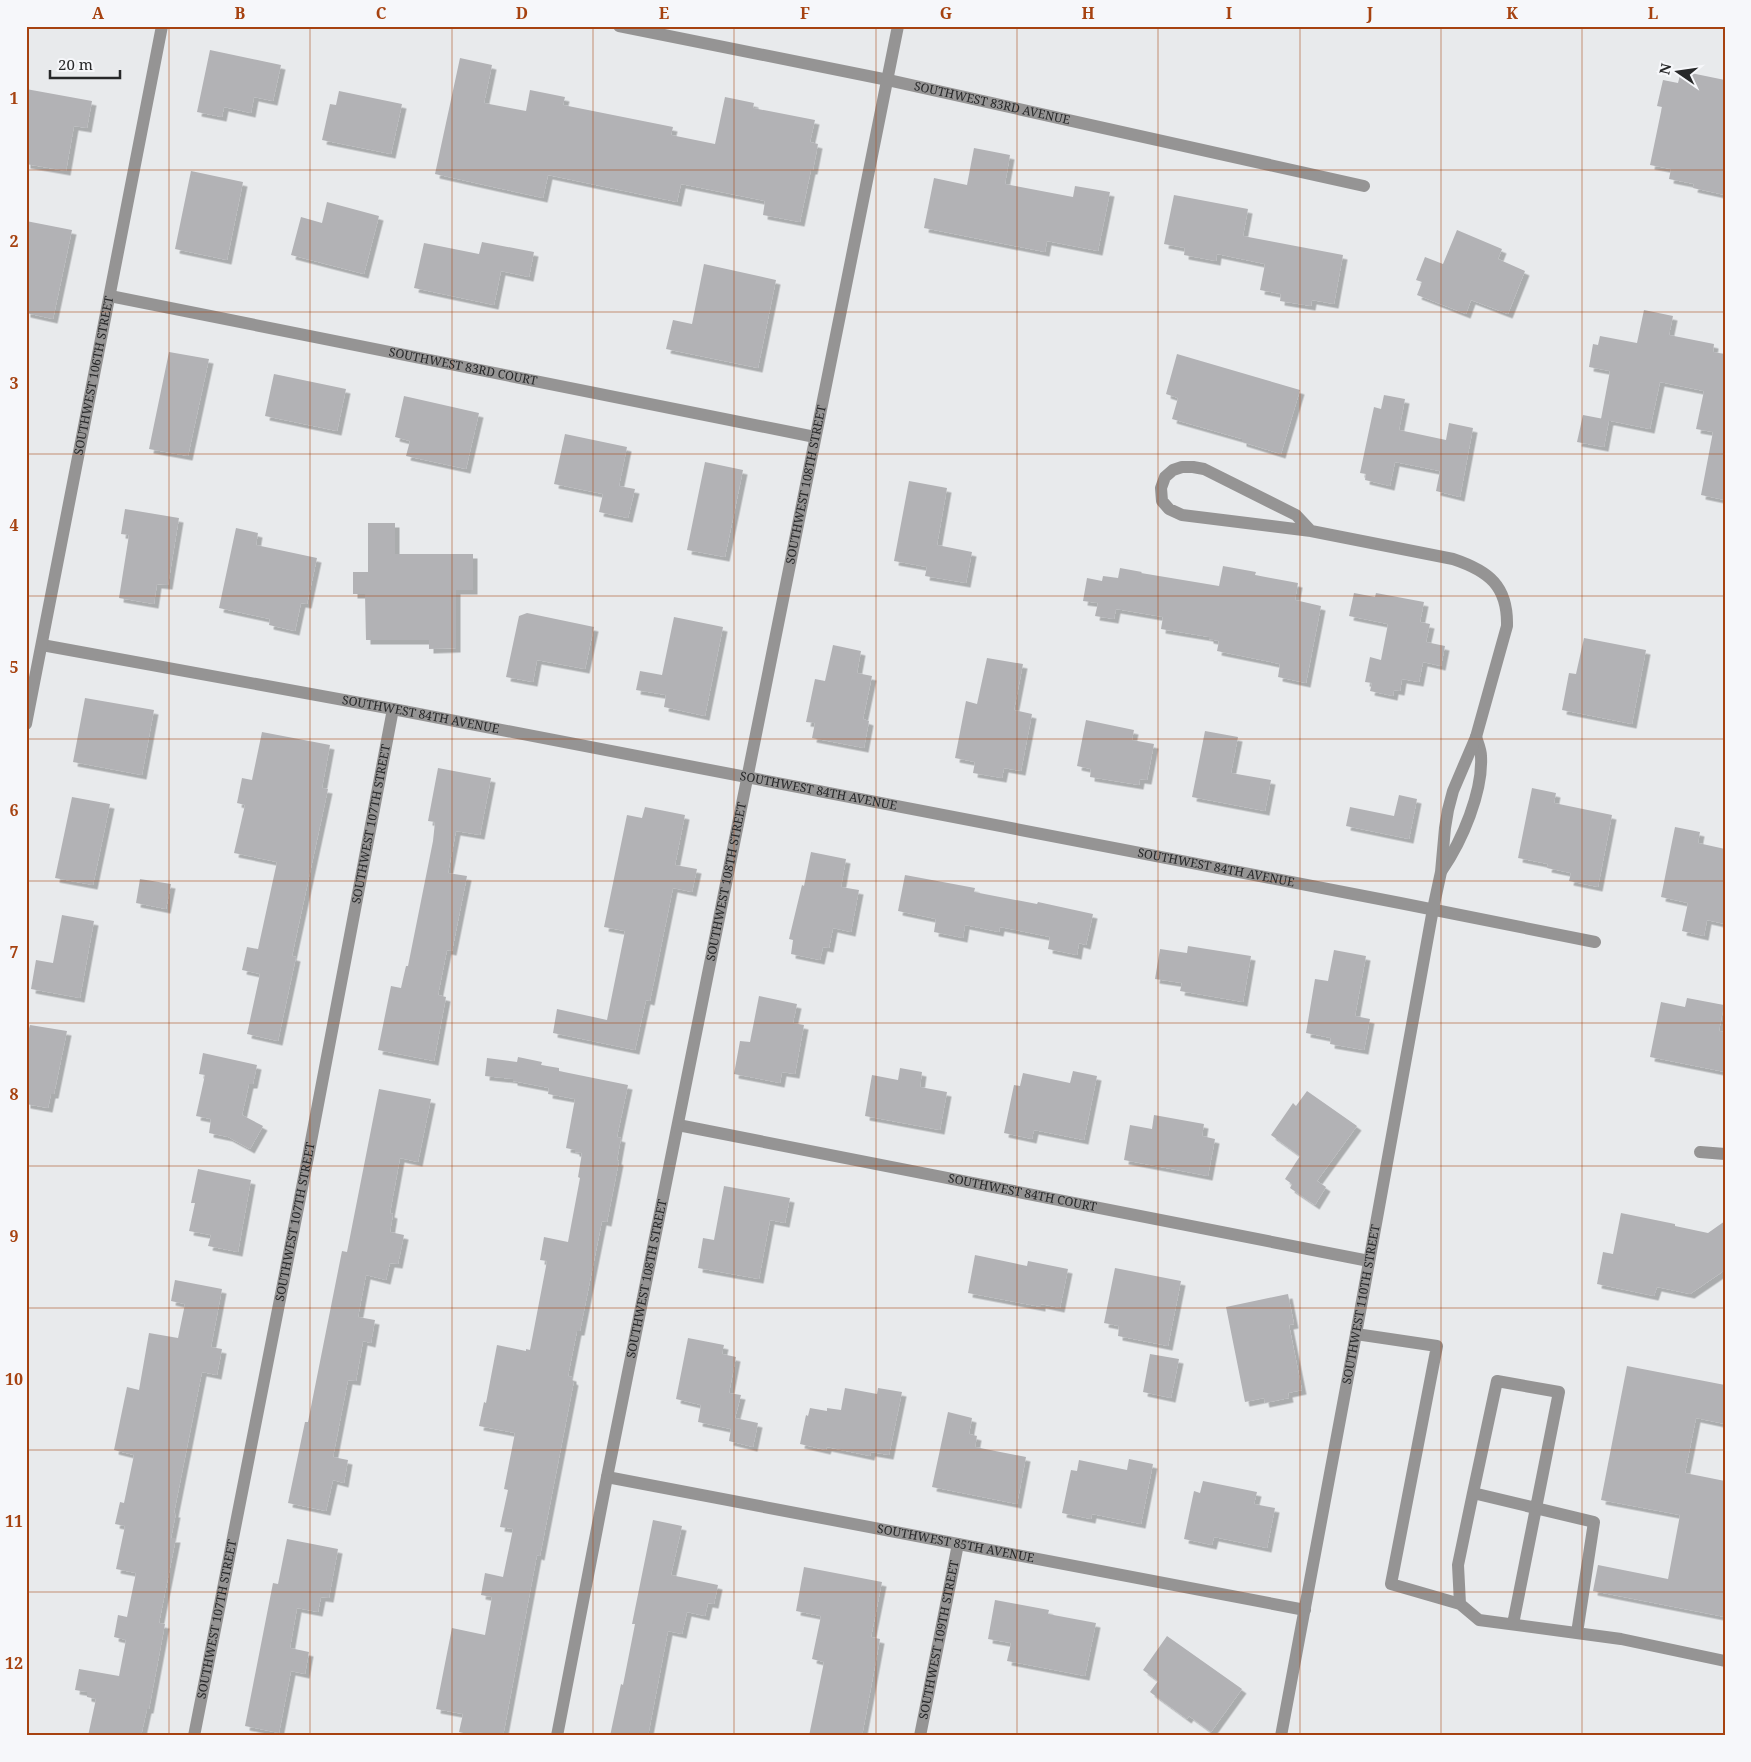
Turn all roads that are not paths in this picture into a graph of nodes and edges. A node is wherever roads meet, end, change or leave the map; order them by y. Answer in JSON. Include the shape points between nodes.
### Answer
{"nodes":[{"id":1,"x":162,"y":26,"type":"edge"},
{"id":2,"x":619,"y":26,"type":"edge"},
{"id":3,"x":898,"y":26,"type":"edge"},
{"id":4,"x":888,"y":80,"type":"junction"},
{"id":5,"x":1364,"y":186,"type":"dead end"},
{"id":6,"x":110,"y":296,"type":"junction"},
{"id":7,"x":815,"y":437,"type":"junction"},
{"id":8,"x":1311,"y":531,"type":"junction"},
{"id":9,"x":42,"y":645,"type":"junction"},
{"id":10,"x":393,"y":709,"type":"junction"},
{"id":11,"x":26,"y":724,"type":"edge"},
{"id":12,"x":1476,"y":737,"type":"junction"},
{"id":13,"x":746,"y":778,"type":"junction"},
{"id":14,"x":1441,"y":872,"type":"junction"},
{"id":15,"x":1432,"y":909,"type":"junction"},
{"id":16,"x":1595,"y":942,"type":"dead end"},
{"id":17,"x":678,"y":1124,"type":"junction"},
{"id":18,"x":1700,"y":1152,"type":"dead end"},
{"id":19,"x":1725,"y":1154,"type":"edge"},
{"id":20,"x":1369,"y":1261,"type":"junction"},
{"id":21,"x":1356,"y":1334,"type":"junction"},
{"id":22,"x":607,"y":1477,"type":"junction"},
{"id":23,"x":1473,"y":1494,"type":"junction"},
{"id":24,"x":1536,"y":1507,"type":"junction"},
{"id":25,"x":958,"y":1544,"type":"junction"},
{"id":26,"x":1460,"y":1604,"type":"junction"},
{"id":27,"x":1305,"y":1610,"type":"junction"},
{"id":28,"x":1513,"y":1624,"type":"junction"},
{"id":29,"x":1577,"y":1633,"type":"junction"},
{"id":30,"x":1725,"y":1661,"type":"edge"},
{"id":31,"x":194,"y":1736,"type":"edge"},
{"id":32,"x":557,"y":1736,"type":"edge"},
{"id":33,"x":920,"y":1736,"type":"edge"},
{"id":34,"x":1281,"y":1736,"type":"edge"}],
"edges":[{"from":1,"to":6,"type":"street","name":"SOUTHWEST 106TH STREET"},
{"from":2,"to":4,"type":"street","name":"SOUTHWEST 83RD AVENUE"},
{"from":3,"to":4,"type":"street","name":"SOUTHWEST 108TH STREET"},
{"from":4,"to":5,"type":"street","name":"SOUTHWEST 83RD AVENUE"},
{"from":4,"to":7,"type":"street","name":"SOUTHWEST 108TH STREET"},
{"from":6,"to":7,"type":"street","name":"SOUTHWEST 83RD COURT"},
{"from":6,"to":9,"type":"street","name":"SOUTHWEST 106TH STREET"},
{"from":7,"to":13,"type":"street","name":"SOUTHWEST 108TH STREET"},
{"from":8,"to":8,"type":"street","via":[[1296,515],[1204,469],[1182,467],[1167,474],[1162,482],[1162,501],[1182,516]]},
{"from":8,"to":12,"type":"street","name":"SOUTHWEST 110TH STREET","via":[[1453,559],[1471,565],[1496,584],[1508,610],[1507,626]]},
{"from":9,"to":10,"type":"street","name":"SOUTHWEST 84TH AVENUE"},
{"from":9,"to":11,"type":"street","name":"SOUTHWEST 106TH STREET"},
{"from":10,"to":13,"type":"street","name":"SOUTHWEST 84TH AVENUE"},
{"from":10,"to":31,"type":"street","name":"SOUTHWEST 107TH STREET"},
{"from":12,"to":14,"type":"street","name":"SOUTHWEST 110TH STREET","via":[[1448,810]]},
{"from":12,"to":14,"type":"street","name":"SOUTHWEST 110TH STREET","via":[[1481,754],[1481,775],[1454,852]]},
{"from":13,"to":15,"type":"street","name":"SOUTHWEST 84TH AVENUE"},
{"from":13,"to":17,"type":"street","name":"SOUTHWEST 108TH STREET"},
{"from":14,"to":15,"type":"street","name":"SOUTHWEST 110TH STREET"},
{"from":15,"to":16,"type":"street","name":"SOUTHWEST 84TH AVENUE"},
{"from":15,"to":20,"type":"street","name":"SOUTHWEST 110TH STREET"},
{"from":17,"to":20,"type":"street","name":"SOUTHWEST 84TH COURT"},
{"from":17,"to":22,"type":"street","name":"SOUTHWEST 108TH STREET"},
{"from":18,"to":19,"type":"street"},
{"from":20,"to":21,"type":"street","name":"SOUTHWEST 110TH STREET"},
{"from":21,"to":26,"type":"street","via":[[1436,1346],[1391,1584]]},
{"from":21,"to":27,"type":"street","name":"SOUTHWEST 110TH STREET"},
{"from":22,"to":25,"type":"street","name":"SOUTHWEST 85TH AVENUE"},
{"from":22,"to":32,"type":"street","name":"SOUTHWEST 108TH STREET"},
{"from":23,"to":24,"type":"street"},
{"from":23,"to":24,"type":"street","via":[[1497,1381],[1559,1392]]},
{"from":23,"to":26,"type":"street","via":[[1458,1565]]},
{"from":24,"to":28,"type":"street"},
{"from":24,"to":29,"type":"street","via":[[1594,1522]]},
{"from":25,"to":27,"type":"street","name":"SOUTHWEST 85TH AVENUE"},
{"from":25,"to":33,"type":"street","name":"SOUTHWEST 109TH STREET"},
{"from":26,"to":28,"type":"street","via":[[1479,1620]]},
{"from":27,"to":34,"type":"street","name":"SOUTHWEST 110TH STREET"},
{"from":28,"to":29,"type":"street"},
{"from":29,"to":30,"type":"street"}]}
